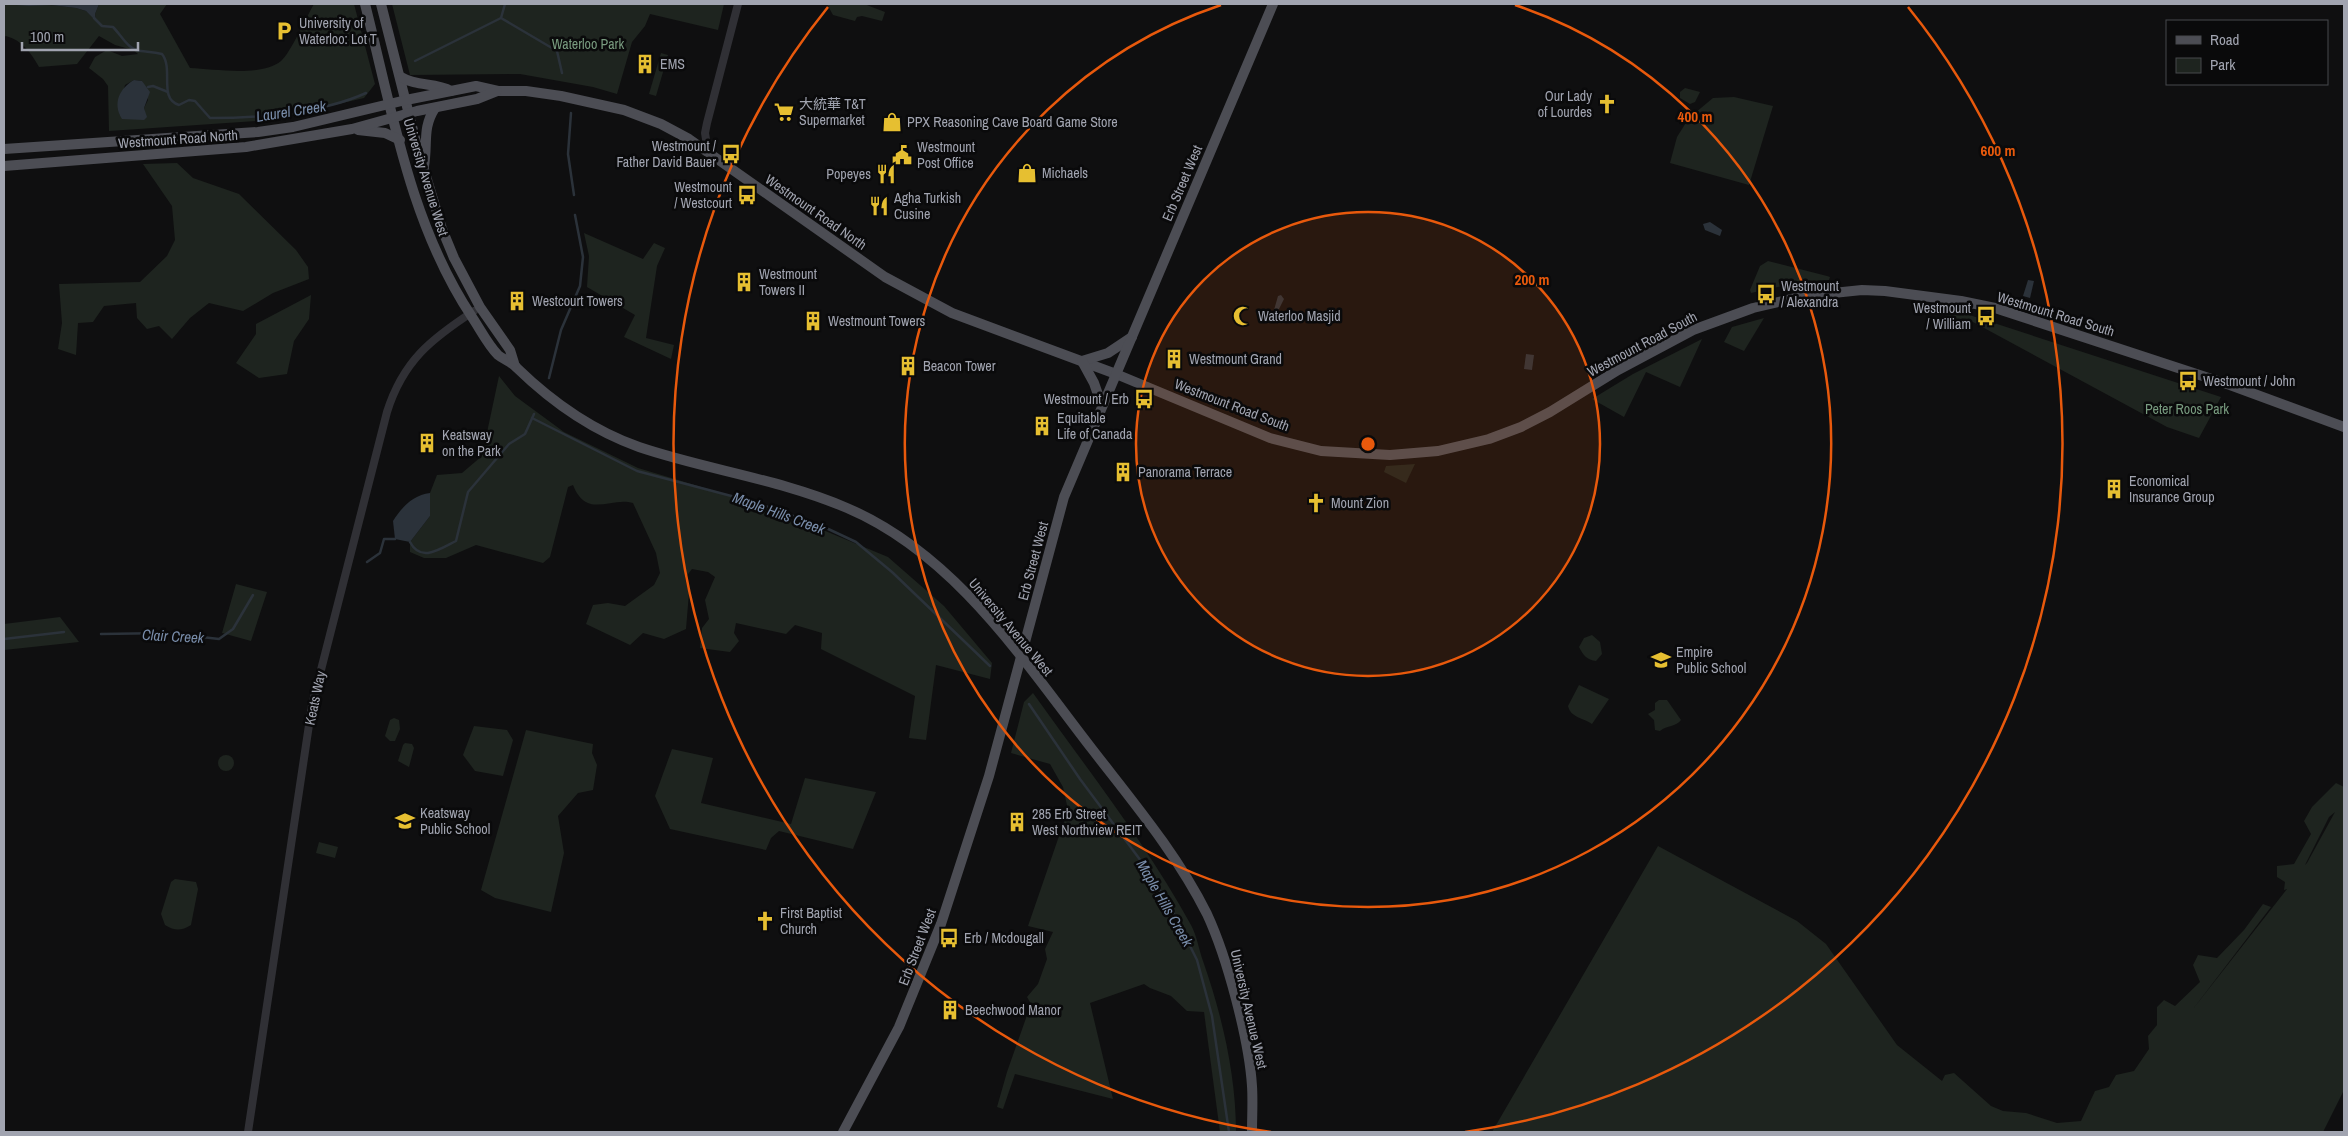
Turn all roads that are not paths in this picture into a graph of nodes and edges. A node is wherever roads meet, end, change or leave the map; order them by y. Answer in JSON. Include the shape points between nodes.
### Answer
{"nodes":[{"id":1,"x":365,"y":4,"type":"edge"},
{"id":2,"x":381,"y":4,"type":"edge"},
{"id":3,"x":738,"y":4,"type":"edge"},
{"id":4,"x":1274,"y":4,"type":"edge"},
{"id":5,"x":401,"y":77,"type":"junction"},
{"id":6,"x":451,"y":91,"type":"junction"},
{"id":7,"x":498,"y":91,"type":"junction"},
{"id":8,"x":406,"y":100,"type":"junction"},
{"id":9,"x":391,"y":103,"type":"junction"},
{"id":10,"x":435,"y":108,"type":"junction"},
{"id":11,"x":409,"y":114,"type":"junction"},
{"id":12,"x":394,"y":117,"type":"junction"},
{"id":13,"x":352,"y":129,"type":"junction"},
{"id":14,"x":400,"y":140,"type":"junction"},
{"id":15,"x":4,"y":149,"type":"edge"},
{"id":16,"x":708,"y":152,"type":"junction"},
{"id":17,"x":4,"y":166,"type":"edge"},
{"id":18,"x":423,"y":169,"type":"junction"},
{"id":19,"x":480,"y":307,"type":"junction"},
{"id":20,"x":469,"y":314,"type":"junction"},
{"id":21,"x":1132,"y":337,"type":"junction"},
{"id":22,"x":1082,"y":361,"type":"junction"},
{"id":23,"x":514,"y":363,"type":"junction"},
{"id":24,"x":1116,"y":374,"type":"junction"},
{"id":25,"x":1102,"y":406,"type":"junction"},
{"id":26,"x":2344,"y":427,"type":"edge"},
{"id":27,"x":1021,"y":658,"type":"junction"},
{"id":28,"x":248,"y":1132,"type":"edge"},
{"id":29,"x":843,"y":1132,"type":"edge"},
{"id":30,"x":1252,"y":1132,"type":"edge"}],
"edges":[{"from":1,"to":9,"type":"main road","name":"University Avenue West"},
{"from":2,"to":5,"type":"main road","name":"University Avenue West"},
{"from":3,"to":16,"type":"street","via":[[707,122]]},
{"from":4,"to":21,"type":"main road","name":"Erb Street West"},
{"from":5,"to":6,"type":"main road"},
{"from":5,"to":8,"type":"main road","name":"University Avenue West"},
{"from":6,"to":7,"type":"main road","name":"Westmount Road North","via":[[476,86]]},
{"from":6,"to":8,"type":"main road","name":"Westmount Road North"},
{"from":7,"to":10,"type":"main road","name":"Westmount Road North"},
{"from":7,"to":16,"type":"main road","name":"Westmount Road North","via":[[526,91],[598,102],[662,124]]},
{"from":8,"to":9,"type":"main road","name":"Westmount Road North"},
{"from":8,"to":11,"type":"main road","name":"University Avenue West"},
{"from":9,"to":12,"type":"main road","name":"University Avenue West"},
{"from":9,"to":15,"type":"main road","name":"Westmount Road North","via":[[258,132]]},
{"from":10,"to":11,"type":"main road","name":"Westmount Road North"},
{"from":10,"to":18,"type":"main road","via":[[426,125]]},
{"from":11,"to":12,"type":"main road","name":"Westmount Road North"},
{"from":11,"to":18,"type":"main road","name":"University Avenue West"},
{"from":12,"to":13,"type":"main road","name":"Westmount Road North"},
{"from":12,"to":14,"type":"main road","name":"University Avenue West"},
{"from":13,"to":14,"type":"main road","via":[[385,133]]},
{"from":13,"to":17,"type":"main road","name":"Westmount Road North","via":[[246,147]]},
{"from":14,"to":20,"type":"main road","name":"University Avenue West","via":[[427,233]]},
{"from":16,"to":22,"type":"main road","name":"Westmount Road North","via":[[909,291],[952,313]]},
{"from":18,"to":19,"type":"main road","name":"University Avenue West","via":[[448,243]]},
{"from":19,"to":20,"type":"street","name":"Keats Way"},
{"from":19,"to":23,"type":"main road","name":"University Avenue West","via":[[510,350]]},
{"from":20,"to":23,"type":"main road","name":"University Avenue West","via":[[500,357]]},
{"from":20,"to":28,"type":"street","name":"Keats Way","via":[[442,333],[412,361],[398,382],[387,412],[312,705]]},
{"from":21,"to":22,"type":"main road","via":[[1108,353]]},
{"from":21,"to":24,"type":"main road","name":"Erb Street West"},
{"from":22,"to":24,"type":"main road","name":"Westmount Road North"},
{"from":22,"to":25,"type":"main road"},
{"from":23,"to":27,"type":"main road","name":"University Avenue West","via":[[549,399],[599,430],[643,448],[796,490],[847,508],[880,525],[938,566],[971,598]]},
{"from":24,"to":25,"type":"main road","name":"Erb Street West"},
{"from":24,"to":26,"type":"main road","name":"Westmount Road South","via":[[1270,438],[1321,451],[1380,456],[1438,451],[1489,439],[1521,427],[1660,347],[1727,316],[1804,296],[1870,290],[1961,300],[1994,308],[2230,385]]},
{"from":25,"to":27,"type":"main road","name":"Erb Street West","via":[[1064,497]]},
{"from":27,"to":29,"type":"main road","name":"Erb Street West","via":[[989,776],[927,962],[899,1027]]},
{"from":27,"to":30,"type":"main road","name":"University Avenue West","via":[[1166,844],[1206,914],[1221,951],[1243,1035],[1252,1082]]}]}
